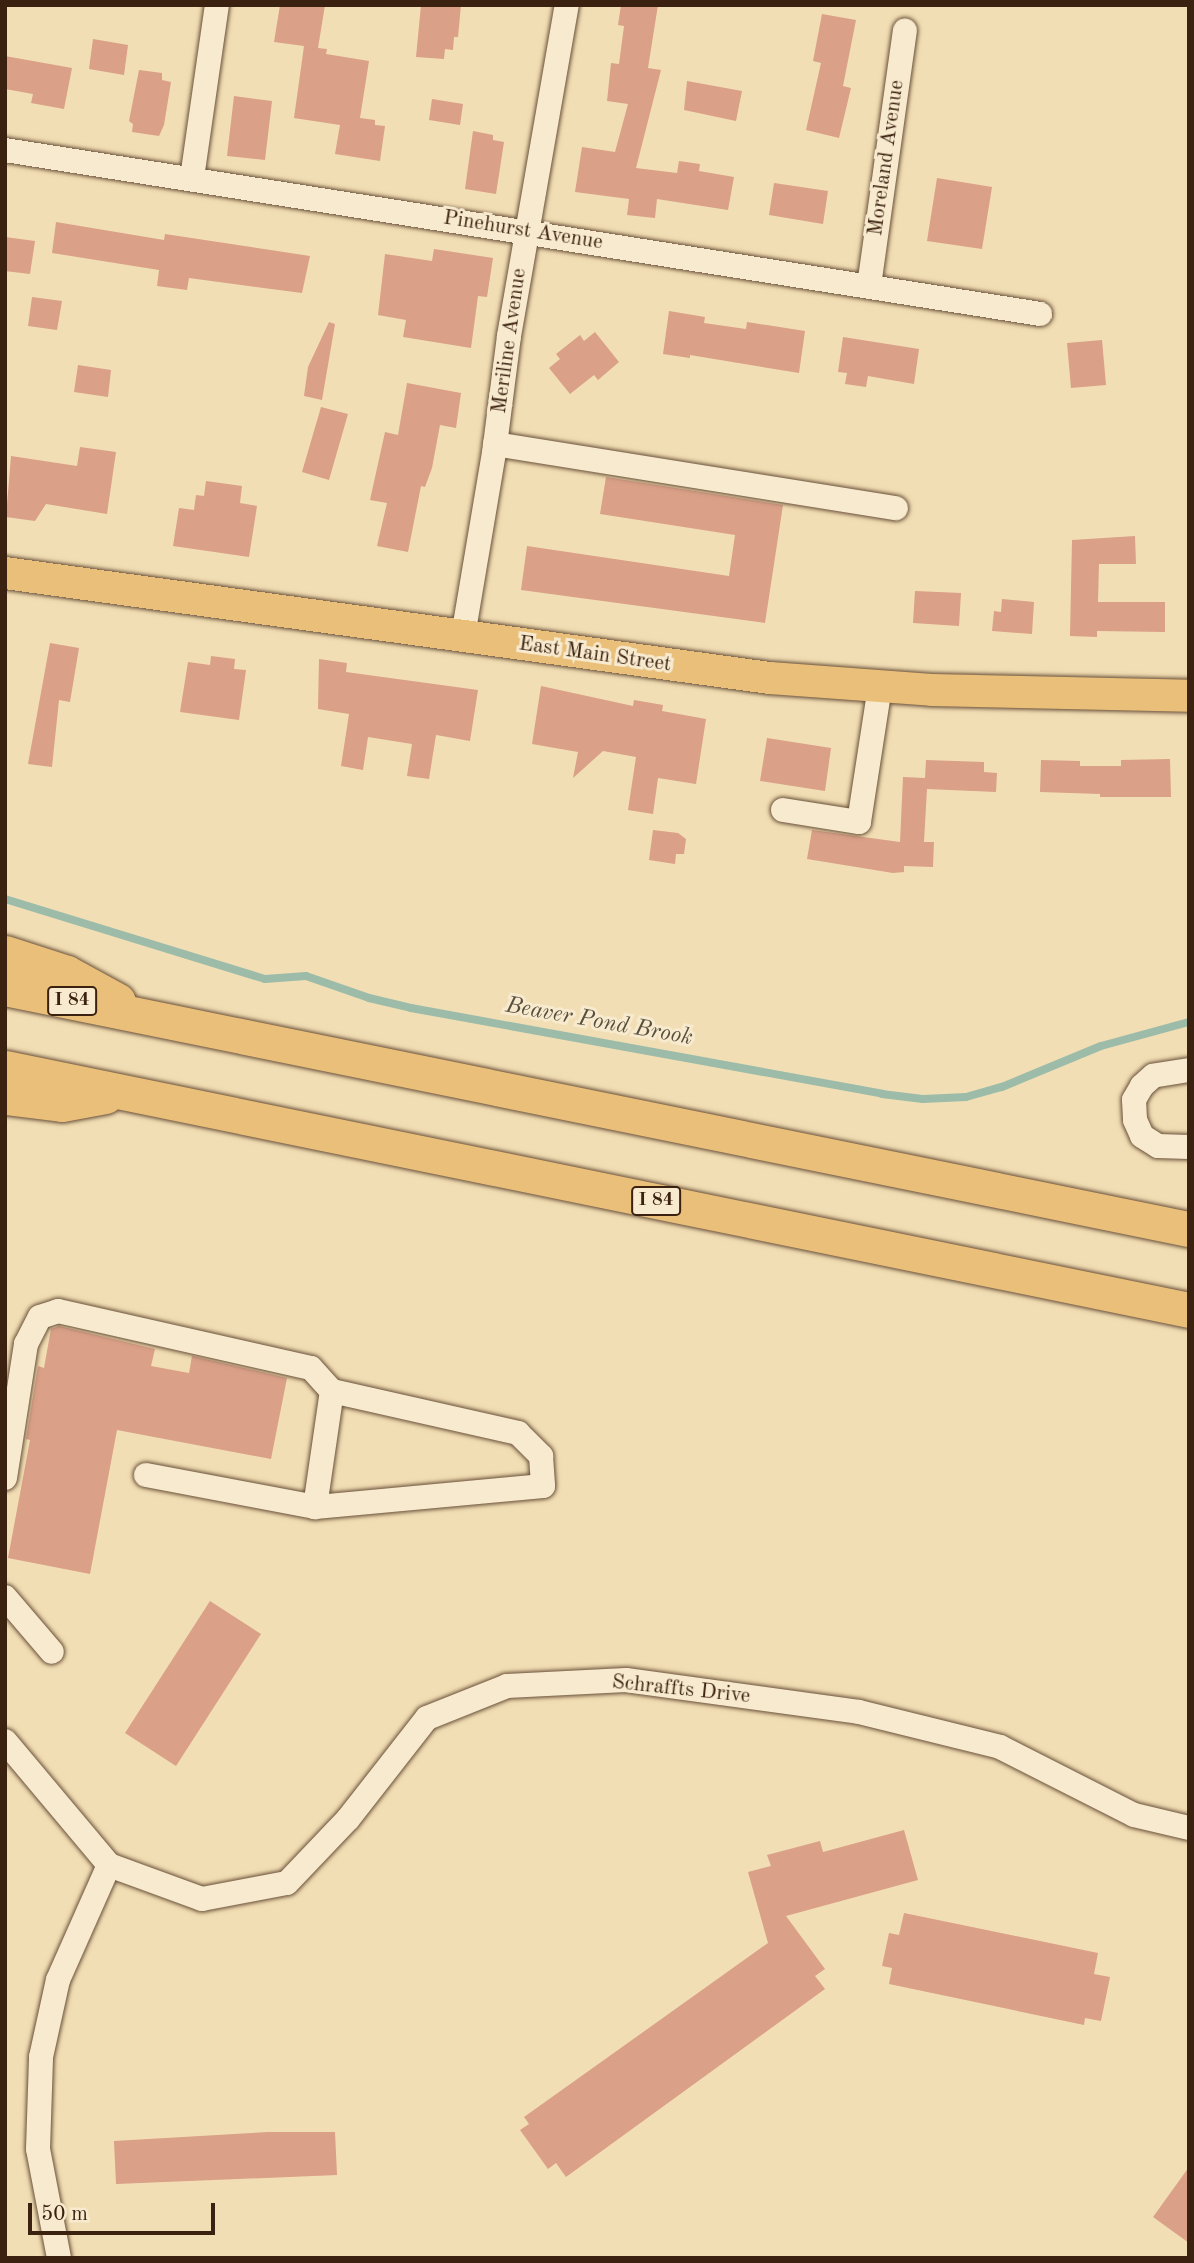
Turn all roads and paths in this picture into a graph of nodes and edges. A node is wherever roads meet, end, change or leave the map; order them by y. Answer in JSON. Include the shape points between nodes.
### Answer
{"nodes":[{"id":1,"x":217,"y":5,"type":"edge"},
{"id":2,"x":567,"y":5,"type":"edge"},
{"id":3,"x":905,"y":31,"type":"dead end"},
{"id":4,"x":5,"y":150,"type":"edge"},
{"id":5,"x":192,"y":178,"type":"junction"},
{"id":6,"x":527,"y":231,"type":"junction"},
{"id":7,"x":869,"y":286,"type":"junction"},
{"id":8,"x":1040,"y":314,"type":"dead end"},
{"id":9,"x":495,"y":444,"type":"junction"},
{"id":10,"x":896,"y":508,"type":"dead end"},
{"id":11,"x":5,"y":573,"type":"edge"},
{"id":12,"x":463,"y":636,"type":"junction"},
{"id":13,"x":880,"y":687,"type":"junction"},
{"id":14,"x":1189,"y":696,"type":"edge"},
{"id":15,"x":783,"y":810,"type":"dead end"},
{"id":16,"x":5,"y":953,"type":"edge"},
{"id":17,"x":5,"y":988,"type":"edge"},
{"id":18,"x":138,"y":1015,"type":"junction"},
{"id":19,"x":5,"y":1068,"type":"edge"},
{"id":20,"x":1189,"y":1070,"type":"edge"},
{"id":21,"x":123,"y":1092,"type":"junction"},
{"id":22,"x":5,"y":1097,"type":"edge"},
{"id":23,"x":1189,"y":1147,"type":"edge"},
{"id":24,"x":1189,"y":1229,"type":"edge"},
{"id":25,"x":1189,"y":1310,"type":"edge"},
{"id":26,"x":332,"y":1391,"type":"junction"},
{"id":27,"x":146,"y":1475,"type":"dead end"},
{"id":28,"x":5,"y":1478,"type":"edge"},
{"id":29,"x":315,"y":1507,"type":"junction"},
{"id":30,"x":5,"y":1597,"type":"edge"},
{"id":31,"x":52,"y":1651,"type":"dead end"},
{"id":32,"x":5,"y":1741,"type":"edge"},
{"id":33,"x":1189,"y":1828,"type":"edge"},
{"id":34,"x":109,"y":1865,"type":"junction"},
{"id":35,"x":59,"y":2258,"type":"edge"}],
"edges":[{"from":1,"to":5,"type":"street"},
{"from":2,"to":6,"type":"street","name":"Meriline Avenue"},
{"from":3,"to":7,"type":"street","name":"Moreland Avenue"},
{"from":4,"to":5,"type":"street","name":"Pinehurst Avenue"},
{"from":5,"to":6,"type":"street","name":"Pinehurst Avenue"},
{"from":6,"to":7,"type":"street","name":"Pinehurst Avenue"},
{"from":6,"to":9,"type":"street","name":"Meriline Avenue"},
{"from":7,"to":8,"type":"street","name":"Pinehurst Avenue"},
{"from":9,"to":10,"type":"street"},
{"from":9,"to":12,"type":"street","name":"Meriline Avenue"},
{"from":11,"to":12,"type":"main road","name":"East Main Street"},
{"from":12,"to":13,"type":"main road","name":"East Main Street","via":[[726,673]]},
{"from":13,"to":14,"type":"main road","name":"East Main Street"},
{"from":13,"to":15,"type":"street","via":[[859,822]]},
{"from":16,"to":18,"type":"highway","via":[[90,984]]},
{"from":17,"to":18,"type":"highway","number":"I 84"},
{"from":18,"to":24,"type":"highway","number":"I 84"},
{"from":19,"to":21,"type":"highway","number":"I 84"},
{"from":20,"to":23,"type":"street","via":[[1153,1076],[1134,1100],[1142,1136],[1158,1146]]},
{"from":21,"to":22,"type":"highway","via":[[62,1104]]},
{"from":21,"to":25,"type":"highway","number":"I 84"},
{"from":26,"to":28,"type":"street","via":[[311,1368],[58,1311],[40,1317],[26,1344]]},
{"from":26,"to":29,"type":"street"},
{"from":26,"to":29,"type":"street","via":[[519,1433],[541,1456],[543,1486]]},
{"from":27,"to":29,"type":"street"},
{"from":30,"to":31,"type":"street"},
{"from":32,"to":34,"type":"street","name":"Schraffts Drive"},
{"from":33,"to":34,"type":"street","name":"Schraffts Drive","via":[[1134,1815],[1000,1747],[859,1712],[625,1680],[507,1686],[427,1718],[348,1819],[287,1883],[202,1899]]},
{"from":34,"to":35,"type":"street","via":[[58,1980],[41,2057],[38,2149]]}]}
